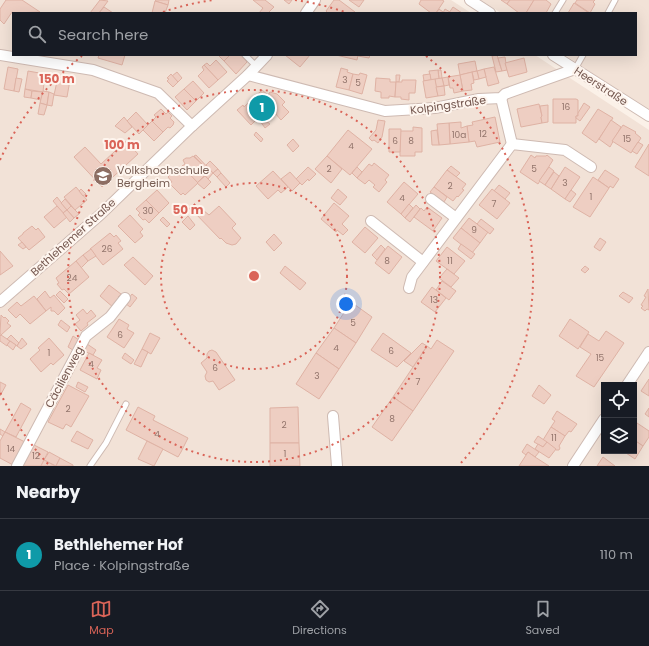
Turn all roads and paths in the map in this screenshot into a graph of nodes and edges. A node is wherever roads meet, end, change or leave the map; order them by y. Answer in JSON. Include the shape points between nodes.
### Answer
{"nodes":[{"id":1,"x":315,"y":0,"type":"edge"},
{"id":2,"x":563,"y":0,"type":"edge"},
{"id":3,"x":615,"y":0,"type":"edge"},
{"id":4,"x":475,"y":1,"type":"edge"},
{"id":5,"x":307,"y":12,"type":"edge"},
{"id":6,"x":489,"y":12,"type":"edge"},
{"id":7,"x":556,"y":12,"type":"edge"},
{"id":8,"x":609,"y":12,"type":"edge"},
{"id":9,"x":0,"y":55,"type":"edge"},
{"id":10,"x":246,"y":56,"type":"edge"},
{"id":11,"x":266,"y":56,"type":"edge"},
{"id":12,"x":556,"y":56,"type":"edge"},
{"id":13,"x":582,"y":56,"type":"edge"},
{"id":14,"x":256,"y":66,"type":"junction"},
{"id":15,"x":575,"y":69,"type":"junction"},
{"id":16,"x":248,"y":74,"type":"junction"},
{"id":17,"x":501,"y":98,"type":"junction"},
{"id":18,"x":649,"y":116,"type":"edge"},
{"id":19,"x":192,"y":126,"type":"junction"},
{"id":20,"x":512,"y":144,"type":"junction"},
{"id":21,"x":591,"y":167,"type":"dead end"},
{"id":22,"x":431,"y":199,"type":"dead end"},
{"id":23,"x":456,"y":218,"type":"junction"},
{"id":24,"x":370,"y":221,"type":"dead end"},
{"id":25,"x":424,"y":262,"type":"junction"},
{"id":26,"x":409,"y":288,"type":"dead end"},
{"id":27,"x":124,"y":298,"type":"dead end"},
{"id":28,"x":0,"y":302,"type":"edge"},
{"id":29,"x":649,"y":352,"type":"edge"},
{"id":30,"x":629,"y":382,"type":"edge"},
{"id":31,"x":126,"y":404,"type":"dead end"},
{"id":32,"x":333,"y":416,"type":"dead end"},
{"id":33,"x":601,"y":424,"type":"edge"},
{"id":34,"x":17,"y":466,"type":"edge"},
{"id":35,"x":90,"y":466,"type":"edge"},
{"id":36,"x":337,"y":466,"type":"edge"},
{"id":37,"x":573,"y":466,"type":"edge"}],
"edges":[{"from":1,"to":5,"type":"street"},
{"from":2,"to":7,"type":"lane"},
{"from":3,"to":8,"type":"lane"},
{"from":4,"to":6,"type":"street"},
{"from":9,"to":19,"type":"street","via":[[93,70],[158,93]]},
{"from":10,"to":14,"type":"lane"},
{"from":11,"to":14,"type":"street","name":"Bethlehemer Straße"},
{"from":12,"to":15,"type":"street","name":"Heerstraße"},
{"from":13,"to":15,"type":"lane"},
{"from":14,"to":16,"type":"street","name":"Bethlehemer Straße"},
{"from":15,"to":17,"type":"street","name":"Kolpingstraße","via":[[505,94]]},
{"from":15,"to":18,"type":"street","name":"Heerstraße"},
{"from":16,"to":17,"type":"street","name":"Kolpingstraße","via":[[385,112],[435,108],[479,99]]},
{"from":16,"to":19,"type":"street","name":"Bethlehemer Straße"},
{"from":17,"to":20,"type":"street"},
{"from":19,"to":28,"type":"street","name":"Bethlehemer Straße","via":[[100,214]]},
{"from":20,"to":21,"type":"street","via":[[565,150]]},
{"from":20,"to":23,"type":"street"},
{"from":22,"to":23,"type":"street"},
{"from":23,"to":25,"type":"street"},
{"from":24,"to":25,"type":"street"},
{"from":25,"to":26,"type":"street","via":[[412,277]]},
{"from":27,"to":34,"type":"street","name":"Cäcilienweg","via":[[110,317],[86,336]]},
{"from":29,"to":30,"type":"street"},
{"from":31,"to":35,"type":"lane","via":[[106,443]]},
{"from":32,"to":36,"type":"street"},
{"from":33,"to":37,"type":"street"}]}
